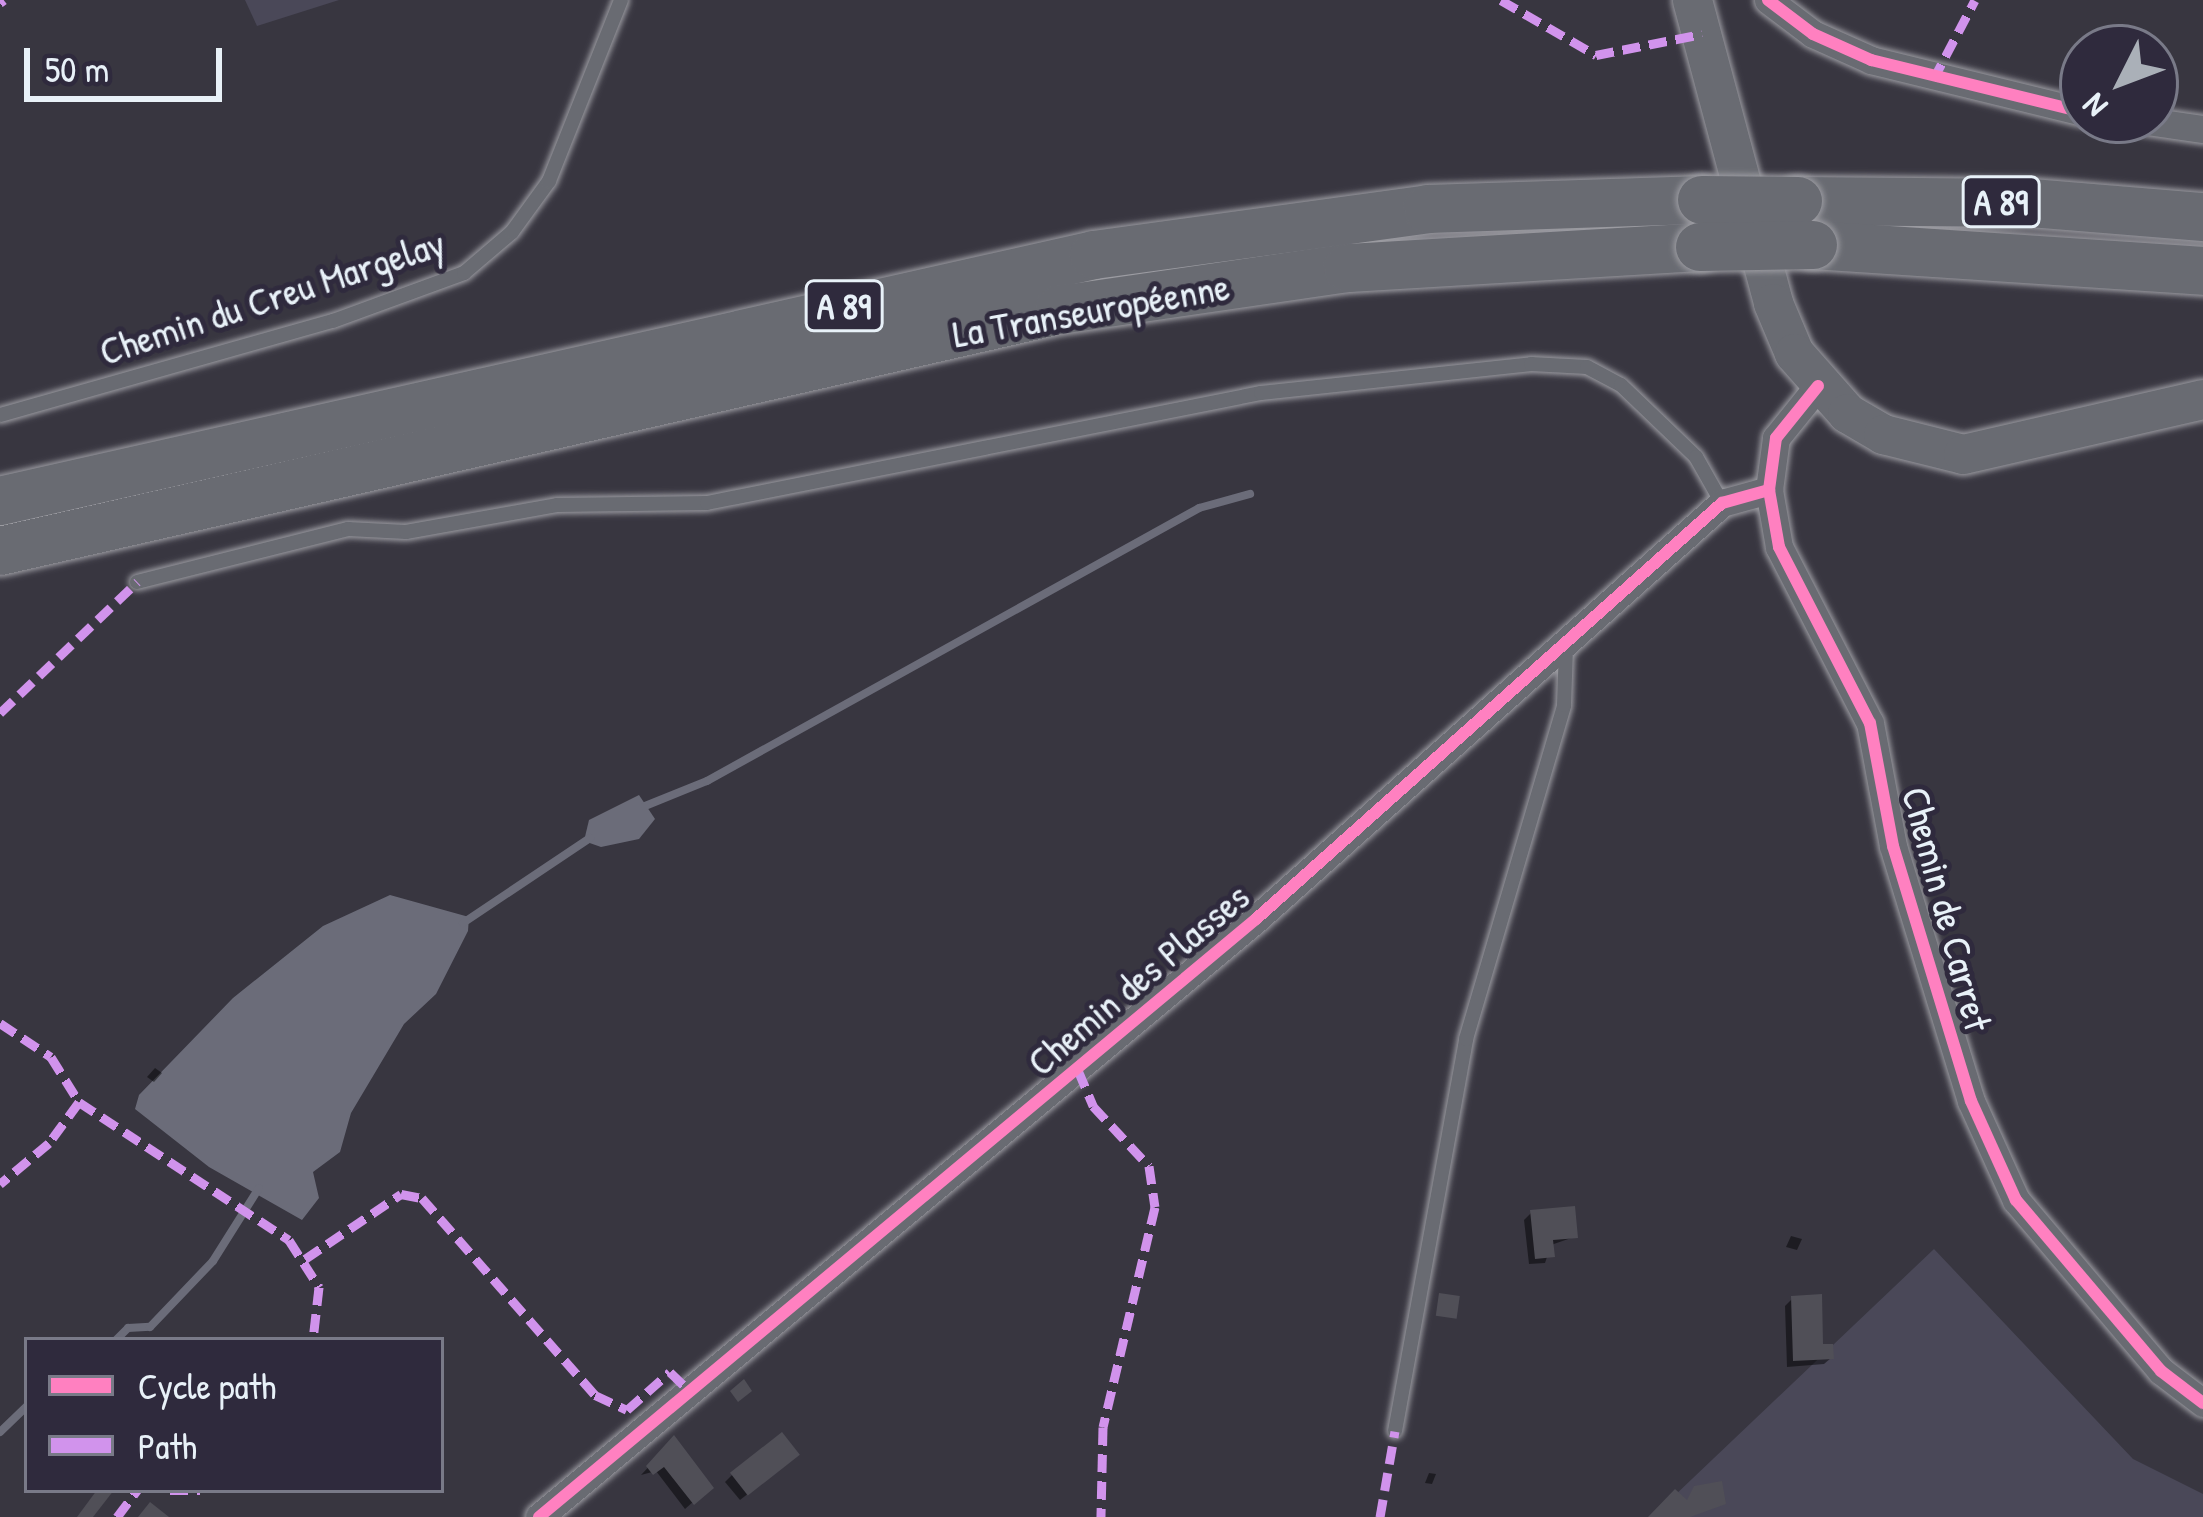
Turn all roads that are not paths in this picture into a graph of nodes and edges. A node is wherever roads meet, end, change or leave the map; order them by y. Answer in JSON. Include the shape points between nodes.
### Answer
{"nodes":[{"id":1,"x":622,"y":0,"type":"edge"},
{"id":2,"x":1692,"y":0,"type":"edge"},
{"id":3,"x":1768,"y":0,"type":"edge"},
{"id":4,"x":2059,"y":106,"type":"edge"},
{"id":5,"x":2203,"y":217,"type":"edge"},
{"id":6,"x":1701,"y":223,"type":"junction"},
{"id":7,"x":1805,"y":223,"type":"junction"},
{"id":8,"x":2203,"y":271,"type":"edge"},
{"id":9,"x":1818,"y":386,"type":"junction"},
{"id":10,"x":2203,"y":399,"type":"edge"},
{"id":11,"x":0,"y":415,"type":"edge"},
{"id":12,"x":1769,"y":490,"type":"junction"},
{"id":13,"x":0,"y":501,"type":"edge"},
{"id":14,"x":1722,"y":503,"type":"junction"},
{"id":15,"x":0,"y":550,"type":"edge"},
{"id":16,"x":137,"y":582,"type":"dead end"},
{"id":17,"x":1566,"y":646,"type":"junction"},
{"id":18,"x":2203,"y":1402,"type":"edge"},
{"id":19,"x":1395,"y":1431,"type":"dead end"},
{"id":20,"x":539,"y":1517,"type":"edge"}],
"edges":[{"from":1,"to":11,"type":"lane","name":"Chemin du Creu Margelay","via":[[549,181],[512,232],[464,273],[333,321]]},
{"from":2,"to":9,"type":"street","via":[[1773,303]]},
{"from":3,"to":4,"type":"street","via":[[1813,34],[1871,60]]},
{"from":5,"to":7,"type":"highway","name":"La Transeuropéenne","number":"A 89","via":[[2009,202]]},
{"from":6,"to":7,"type":"highway","name":"La Transeuropéenne","number":"A 89","bridge":true},
{"from":6,"to":13,"type":"highway","name":"La Transeuropéenne","number":"A 89","via":[[1428,209],[1094,254]]},
{"from":6,"to":15,"type":"highway","name":"La Transeuropéenne","number":"A 89","via":[[1059,310]]},
{"from":7,"to":8,"type":"highway","name":"La Transeuropéenne","number":"A 89"},
{"from":9,"to":10,"type":"street","via":[[1882,434],[1963,454]]},
{"from":9,"to":12,"type":"street","name":"Chemin de Carret","via":[[1775,438]]},
{"from":12,"to":14,"type":"street","name":"Chemin des Plasses"},
{"from":12,"to":18,"type":"street","name":"Chemin de Carret","via":[[1779,547],[1870,723],[1936,1003],[2016,1200],[2161,1371]]},
{"from":14,"to":16,"type":"lane","via":[[1696,457],[1621,386],[1587,367],[1531,364],[1261,393],[707,503],[557,505],[406,532],[348,530]]},
{"from":14,"to":17,"type":"street","name":"Chemin des Plasses"},
{"from":17,"to":19,"type":"lane","via":[[1564,705],[1466,1039]]},
{"from":17,"to":20,"type":"street","name":"Chemin des Plasses","via":[[1127,1030]]}]}
